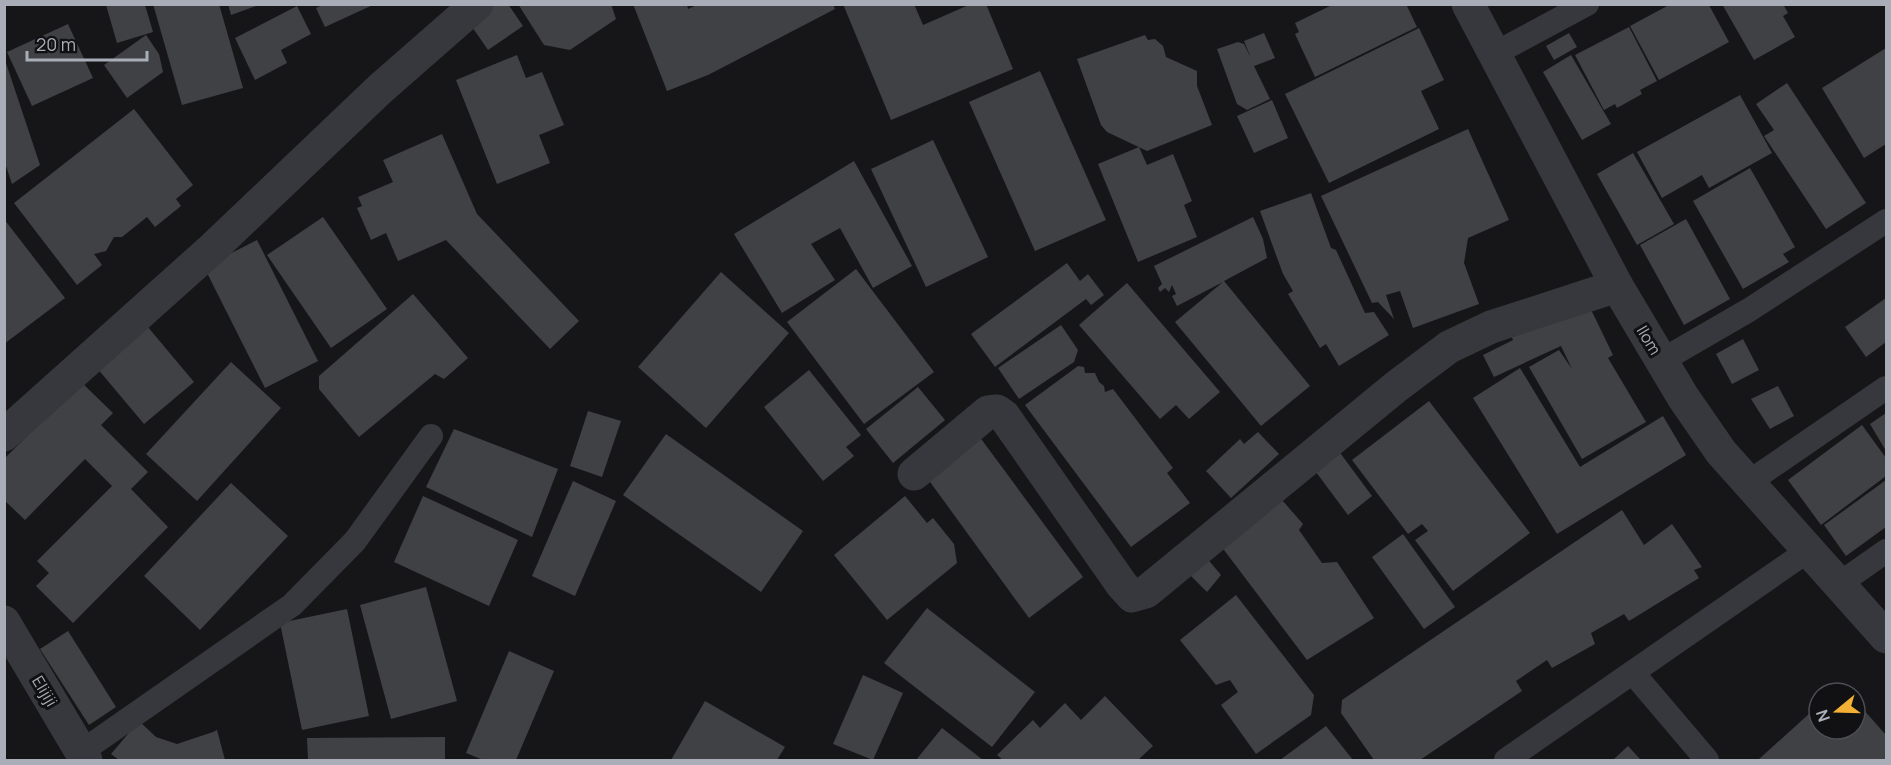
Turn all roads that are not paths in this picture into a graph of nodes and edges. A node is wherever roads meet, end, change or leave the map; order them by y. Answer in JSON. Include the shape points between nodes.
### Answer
{"nodes":[{"id":1,"x":477,"y":4,"type":"edge"},
{"id":2,"x":1468,"y":4,"type":"edge"},
{"id":3,"x":1587,"y":4,"type":"edge"},
{"id":4,"x":1494,"y":54,"type":"junction"},
{"id":5,"x":1887,"y":221,"type":"edge"},
{"id":6,"x":1617,"y":286,"type":"junction"},
{"id":7,"x":1661,"y":361,"type":"junction"},
{"id":8,"x":1887,"y":388,"type":"edge"},
{"id":9,"x":4,"y":435,"type":"edge"},
{"id":10,"x":431,"y":436,"type":"dead end"},
{"id":11,"x":914,"y":474,"type":"dead end"},
{"id":12,"x":1749,"y":482,"type":"junction"},
{"id":13,"x":1809,"y":550,"type":"junction"},
{"id":14,"x":1887,"y":550,"type":"edge"},
{"id":15,"x":1839,"y":584,"type":"junction"},
{"id":16,"x":4,"y":622,"type":"edge"},
{"id":17,"x":1887,"y":637,"type":"edge"},
{"id":18,"x":1633,"y":673,"type":"junction"},
{"id":19,"x":84,"y":756,"type":"edge"},
{"id":20,"x":1506,"y":760,"type":"edge"},
{"id":21,"x":1707,"y":760,"type":"edge"}],
"edges":[{"from":1,"to":9,"type":"street"},
{"from":2,"to":4,"type":"street","name":"Ilom"},
{"from":3,"to":4,"type":"lane"},
{"from":4,"to":6,"type":"street","name":"Ilom"},
{"from":5,"to":7,"type":"lane"},
{"from":6,"to":7,"type":"street","name":"Ilom"},
{"from":6,"to":11,"type":"street","via":[[1491,327],[1449,347],[1146,592],[1132,596],[997,411],[988,412]]},
{"from":7,"to":12,"type":"street","name":"Ilom","via":[[1721,452]]},
{"from":8,"to":12,"type":"lane"},
{"from":10,"to":19,"type":"lane","via":[[355,541],[292,605]]},
{"from":12,"to":13,"type":"street","name":"Ilom"},
{"from":13,"to":15,"type":"street","name":"Ilom"},
{"from":13,"to":18,"type":"lane"},
{"from":14,"to":15,"type":"lane"},
{"from":15,"to":17,"type":"street","name":"Ilom"},
{"from":16,"to":19,"type":"street","name":"Elijiji"},
{"from":18,"to":20,"type":"lane"},
{"from":18,"to":21,"type":"lane"}]}
